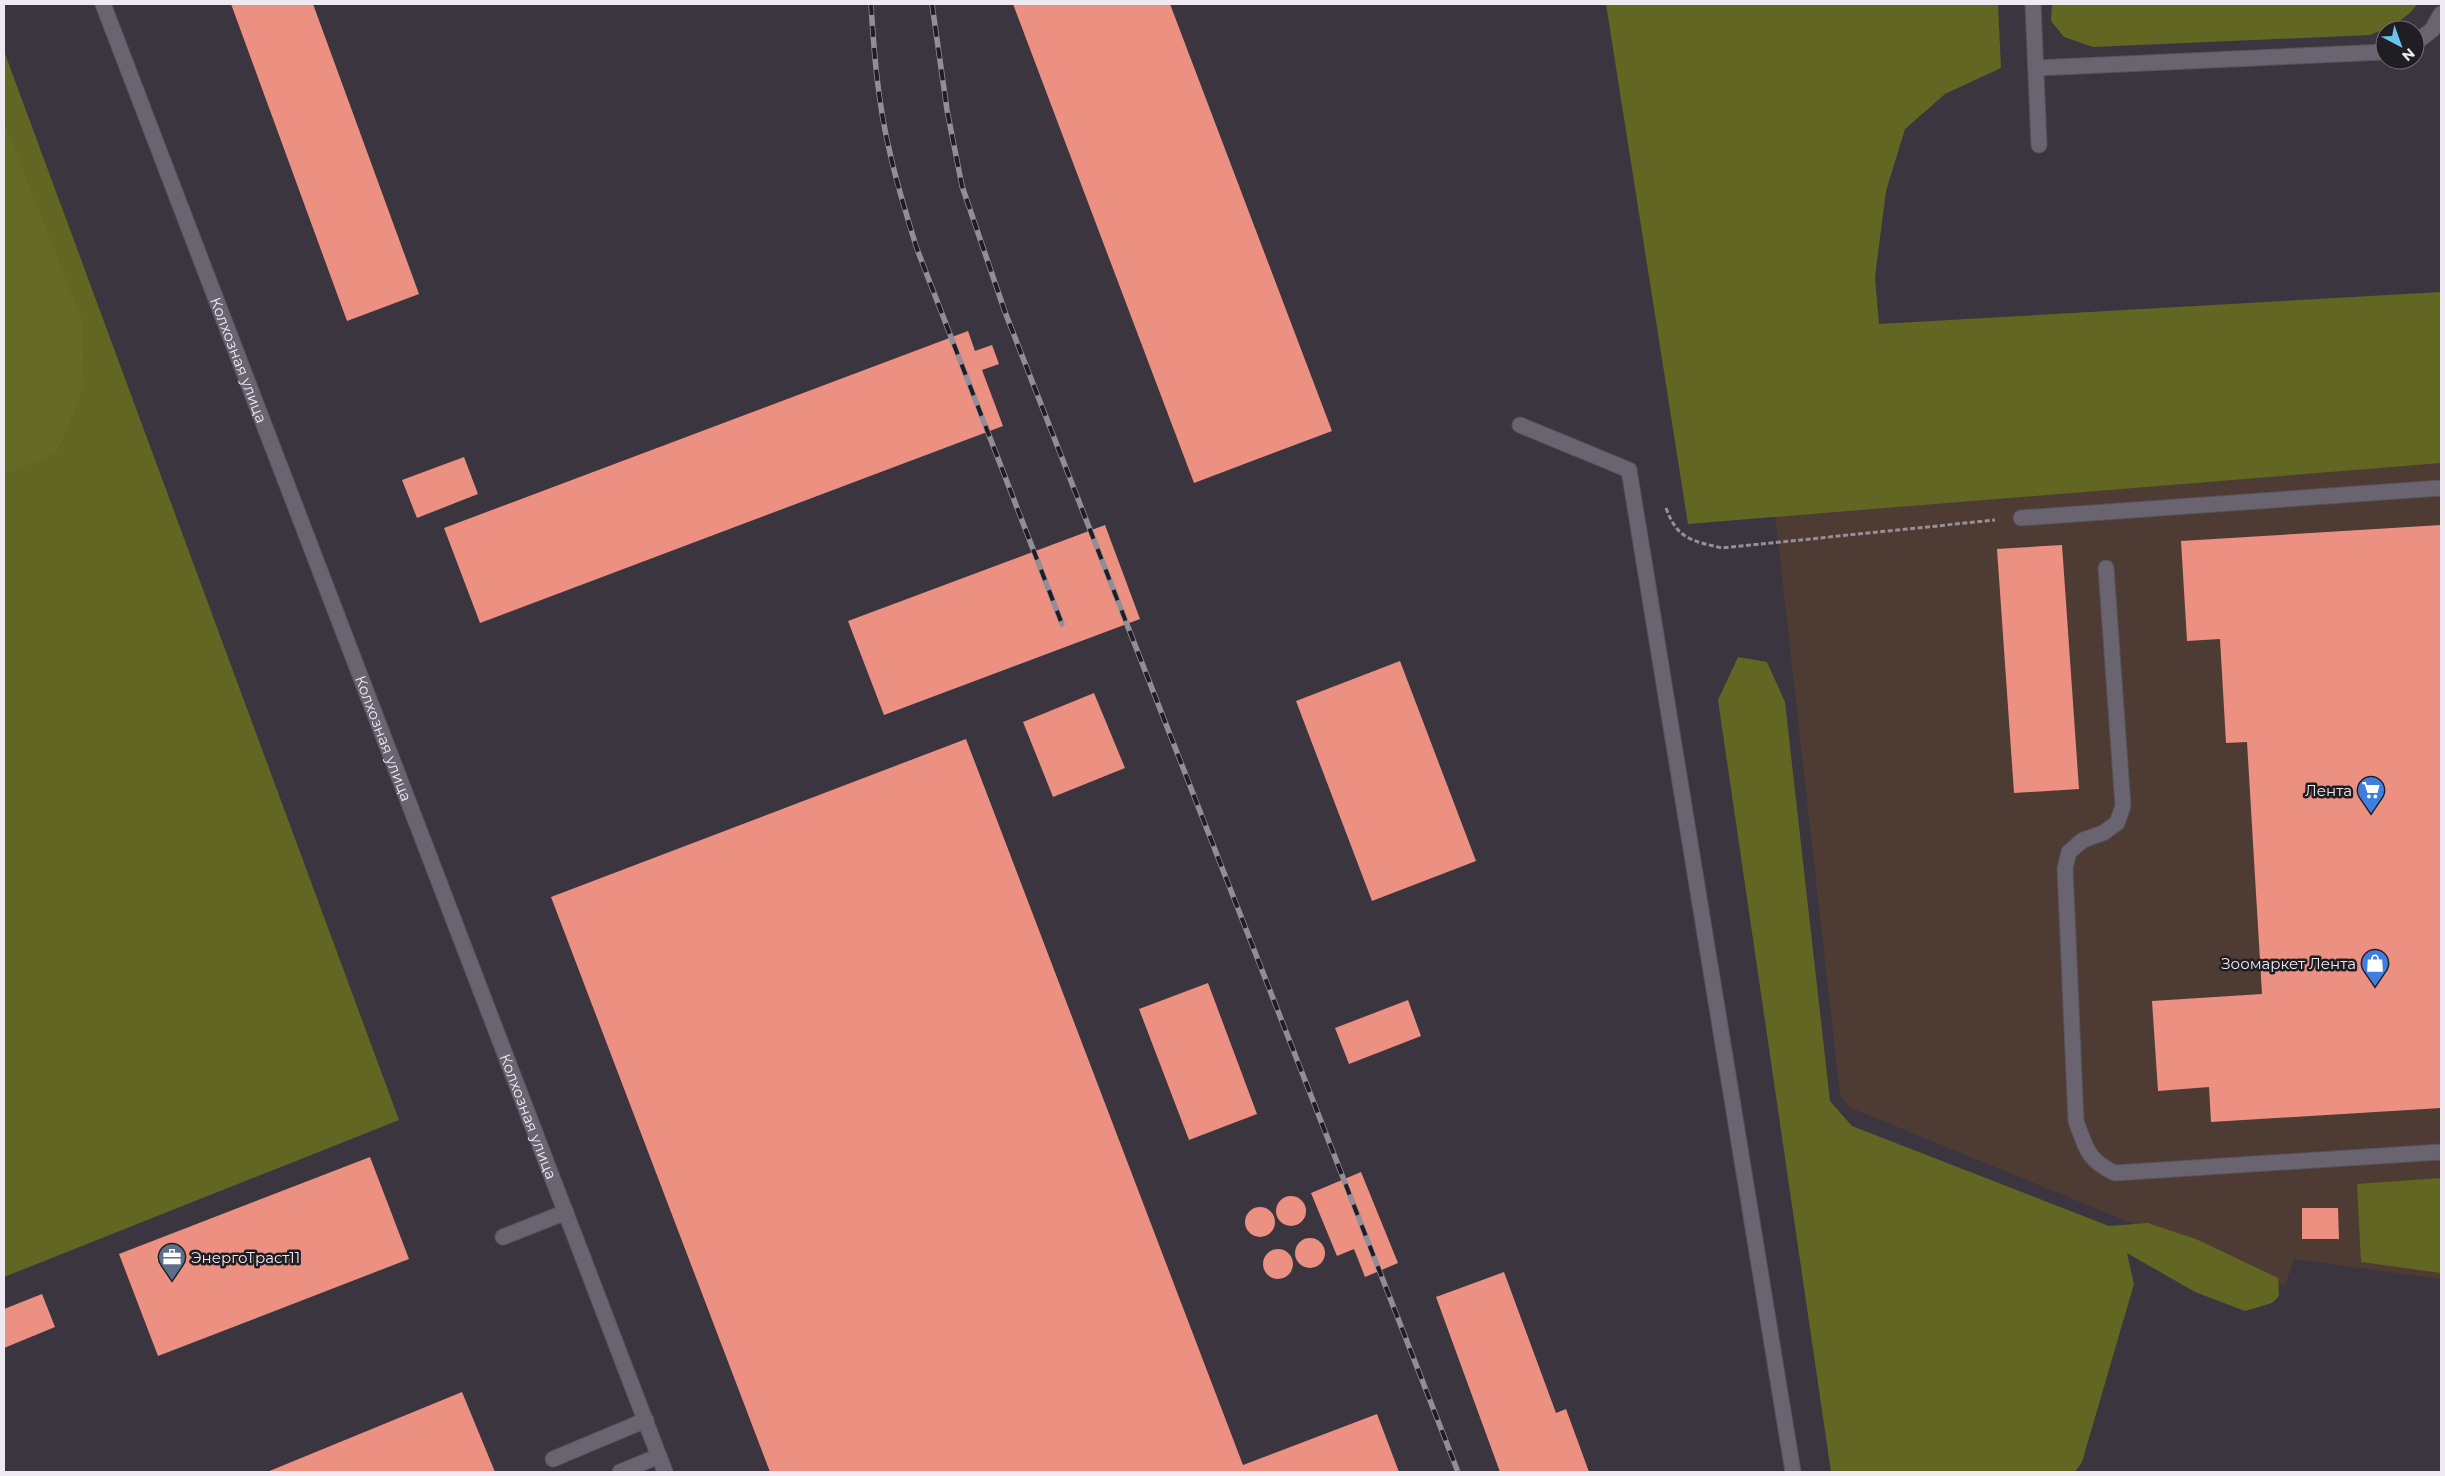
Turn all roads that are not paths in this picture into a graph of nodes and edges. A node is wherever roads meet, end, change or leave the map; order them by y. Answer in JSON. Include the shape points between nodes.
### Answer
{"nodes":[{"id":1,"x":103,"y":4,"type":"edge"},
{"id":2,"x":2033,"y":4,"type":"edge"},
{"id":3,"x":2441,"y":14,"type":"edge"},
{"id":4,"x":2425,"y":35,"type":"edge"},
{"id":5,"x":2375,"y":52,"type":"edge"},
{"id":6,"x":2036,"y":68,"type":"junction"},
{"id":7,"x":2039,"y":145,"type":"dead end"},
{"id":8,"x":1520,"y":425,"type":"dead end"},
{"id":9,"x":2441,"y":488,"type":"edge"},
{"id":10,"x":2021,"y":518,"type":"road end"},
{"id":11,"x":2106,"y":568,"type":"dead end"},
{"id":12,"x":2441,"y":1152,"type":"edge"},
{"id":13,"x":566,"y":1212,"type":"junction"},
{"id":14,"x":503,"y":1237,"type":"dead end"},
{"id":15,"x":646,"y":1420,"type":"junction"},
{"id":16,"x":659,"y":1456,"type":"junction"},
{"id":17,"x":553,"y":1459,"type":"dead end"},
{"id":18,"x":620,"y":1472,"type":"edge"},
{"id":19,"x":665,"y":1472,"type":"edge"},
{"id":20,"x":1793,"y":1472,"type":"edge"}],
"edges":[{"from":1,"to":13,"type":"street","name":"Колхозная улица"},
{"from":2,"to":6,"type":"street"},
{"from":3,"to":4,"type":"street"},
{"from":5,"to":6,"type":"street"},
{"from":6,"to":7,"type":"street"},
{"from":8,"to":20,"type":"street","via":[[1630,470]]},
{"from":9,"to":10,"type":"street"},
{"from":11,"to":12,"type":"street","via":[[2124,806],[2117,822],[2103,833],[2083,840],[2070,852],[2065,868],[2076,1121],[2086,1146],[2097,1165],[2115,1173]]},
{"from":13,"to":14,"type":"street"},
{"from":13,"to":15,"type":"street","name":"Колхозная улица"},
{"from":15,"to":16,"type":"street","name":"Колхозная улица"},
{"from":15,"to":17,"type":"street"},
{"from":16,"to":18,"type":"street"},
{"from":16,"to":19,"type":"street","name":"Колхозная улица"}]}
